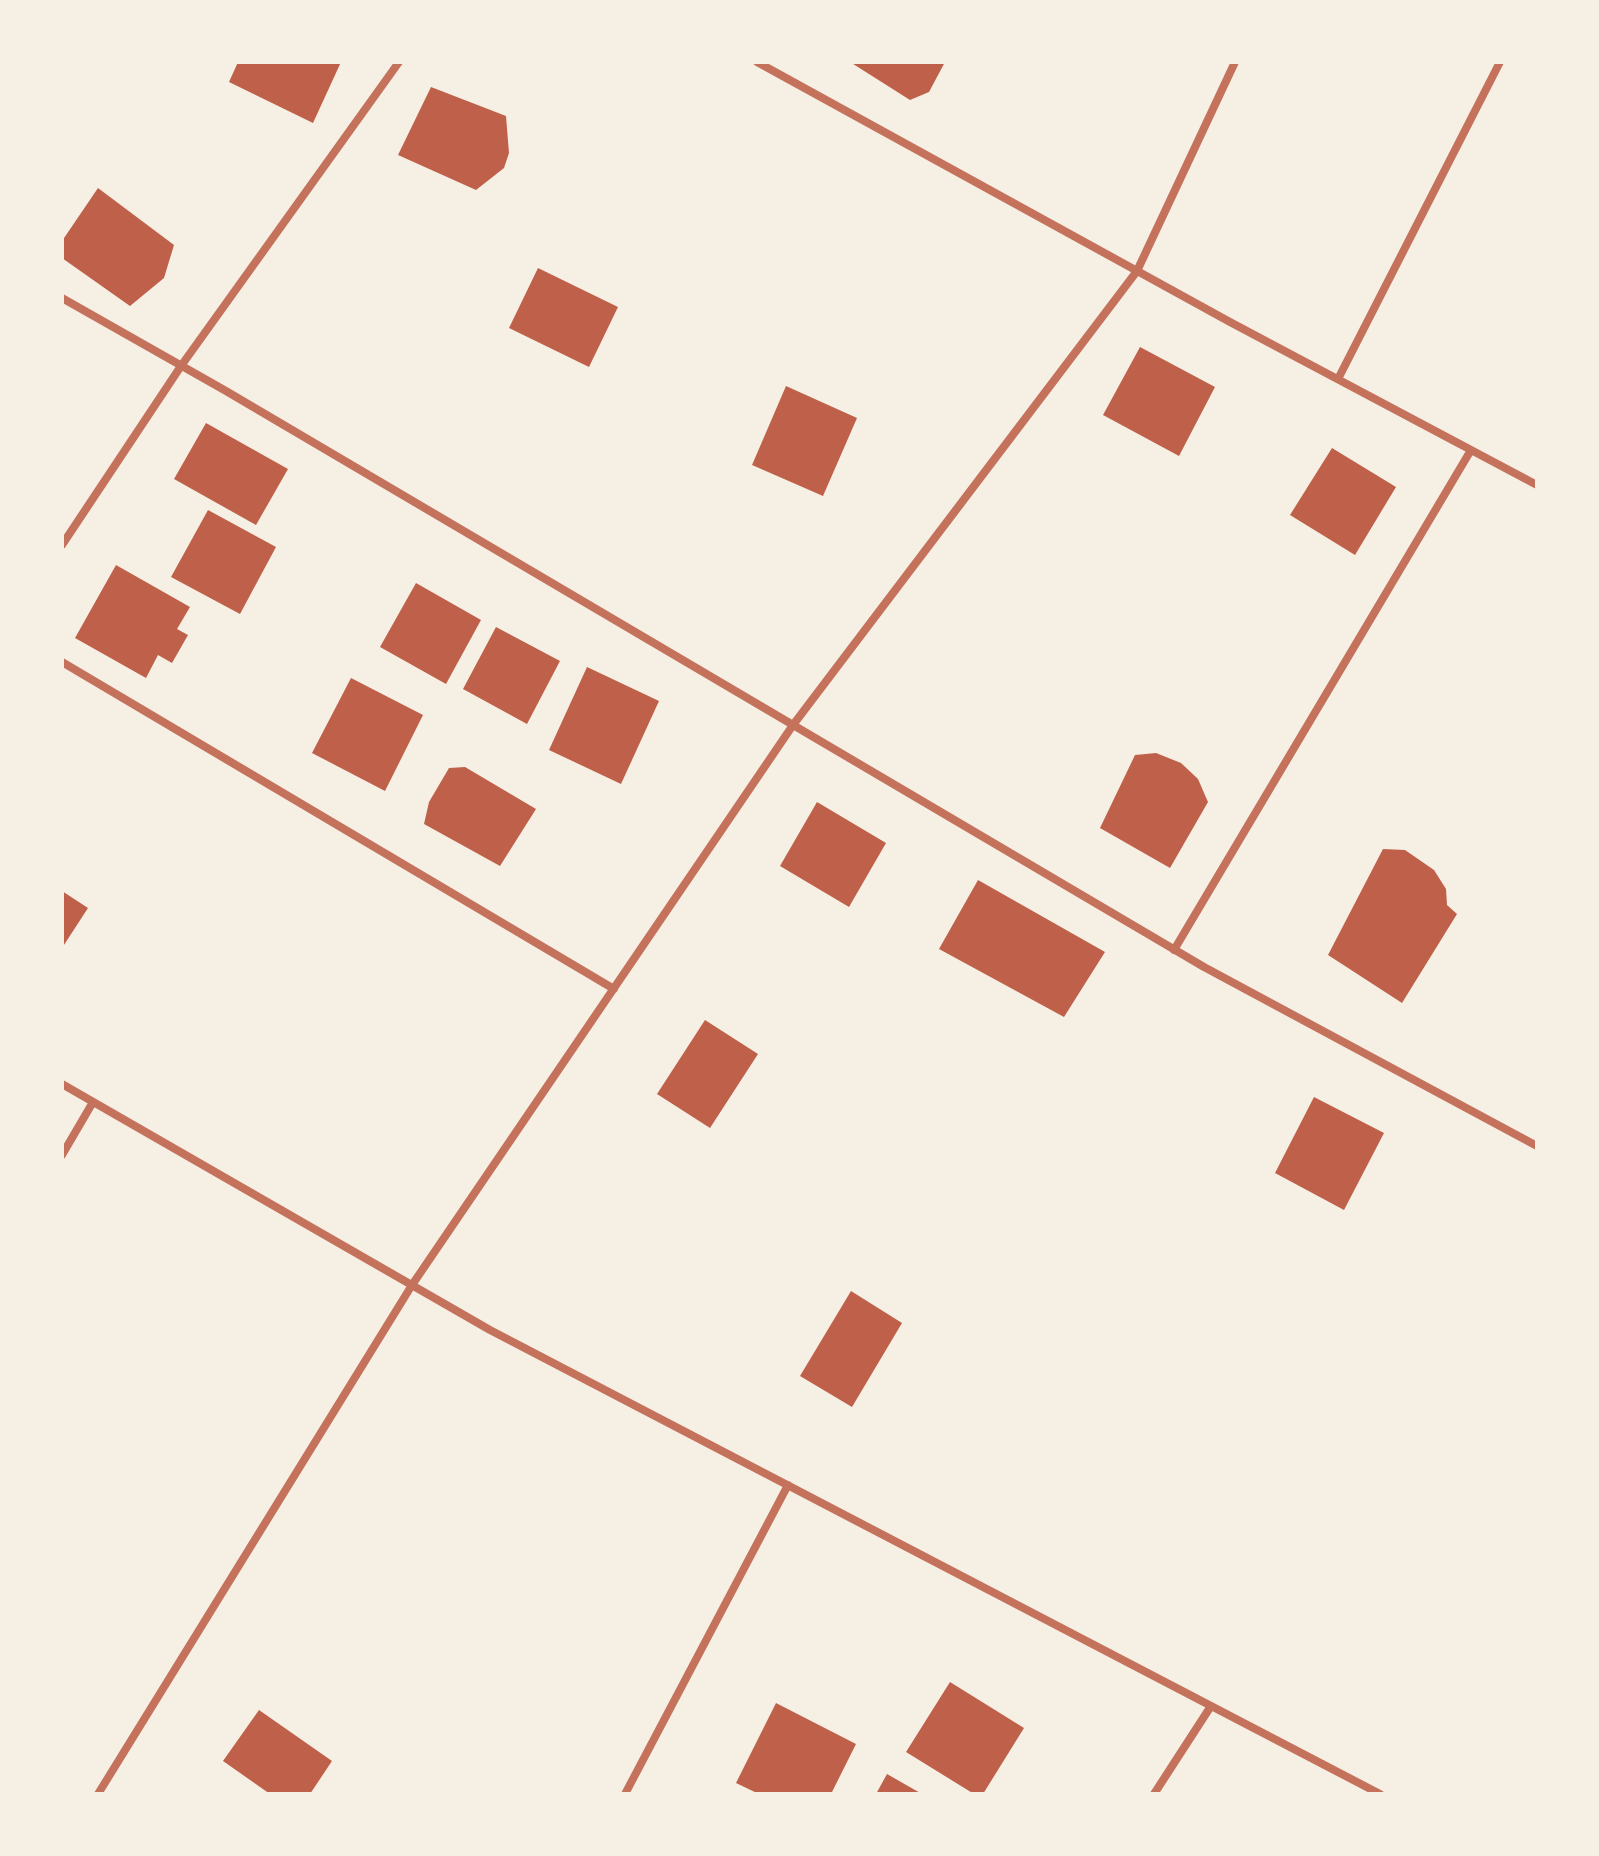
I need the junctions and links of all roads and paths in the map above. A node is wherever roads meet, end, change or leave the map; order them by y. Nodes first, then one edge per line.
1 (399, 62) edge
2 (757, 62) edge
3 (1235, 62) edge
4 (1500, 62) edge
5 (1137, 271) junction
6 (62, 298) edge
7 (181, 366) junction
8 (1338, 379) junction
9 (1471, 450) junction
10 (1537, 485) edge
11 (62, 545) edge
12 (62, 662) edge
13 (793, 725) junction
14 (1174, 950) junction
15 (614, 989) junction
16 (62, 1084) edge
17 (93, 1102) junction
18 (1537, 1146) edge
19 (62, 1155) edge
20 (412, 1285) junction
21 (788, 1485) junction
22 (1211, 1706) junction
23 (98, 1794) edge
24 (625, 1794) edge
25 (1154, 1794) edge
26 (1380, 1794) edge

1 - 7 street
2 - 5 street
3 - 5 street
4 - 8 street
5 - 8 street
5 - 13 street
6 - 7 street
7 - 11 street
7 - 13 street
8 - 9 street
9 - 10 street
9 - 14 street
12 - 15 street
13 - 14 street
13 - 15 street
14 - 18 street
15 - 20 street
16 - 17 street
17 - 19 street
17 - 20 street
20 - 21 street
20 - 23 street
21 - 22 street
21 - 24 street
22 - 25 street
22 - 26 street

